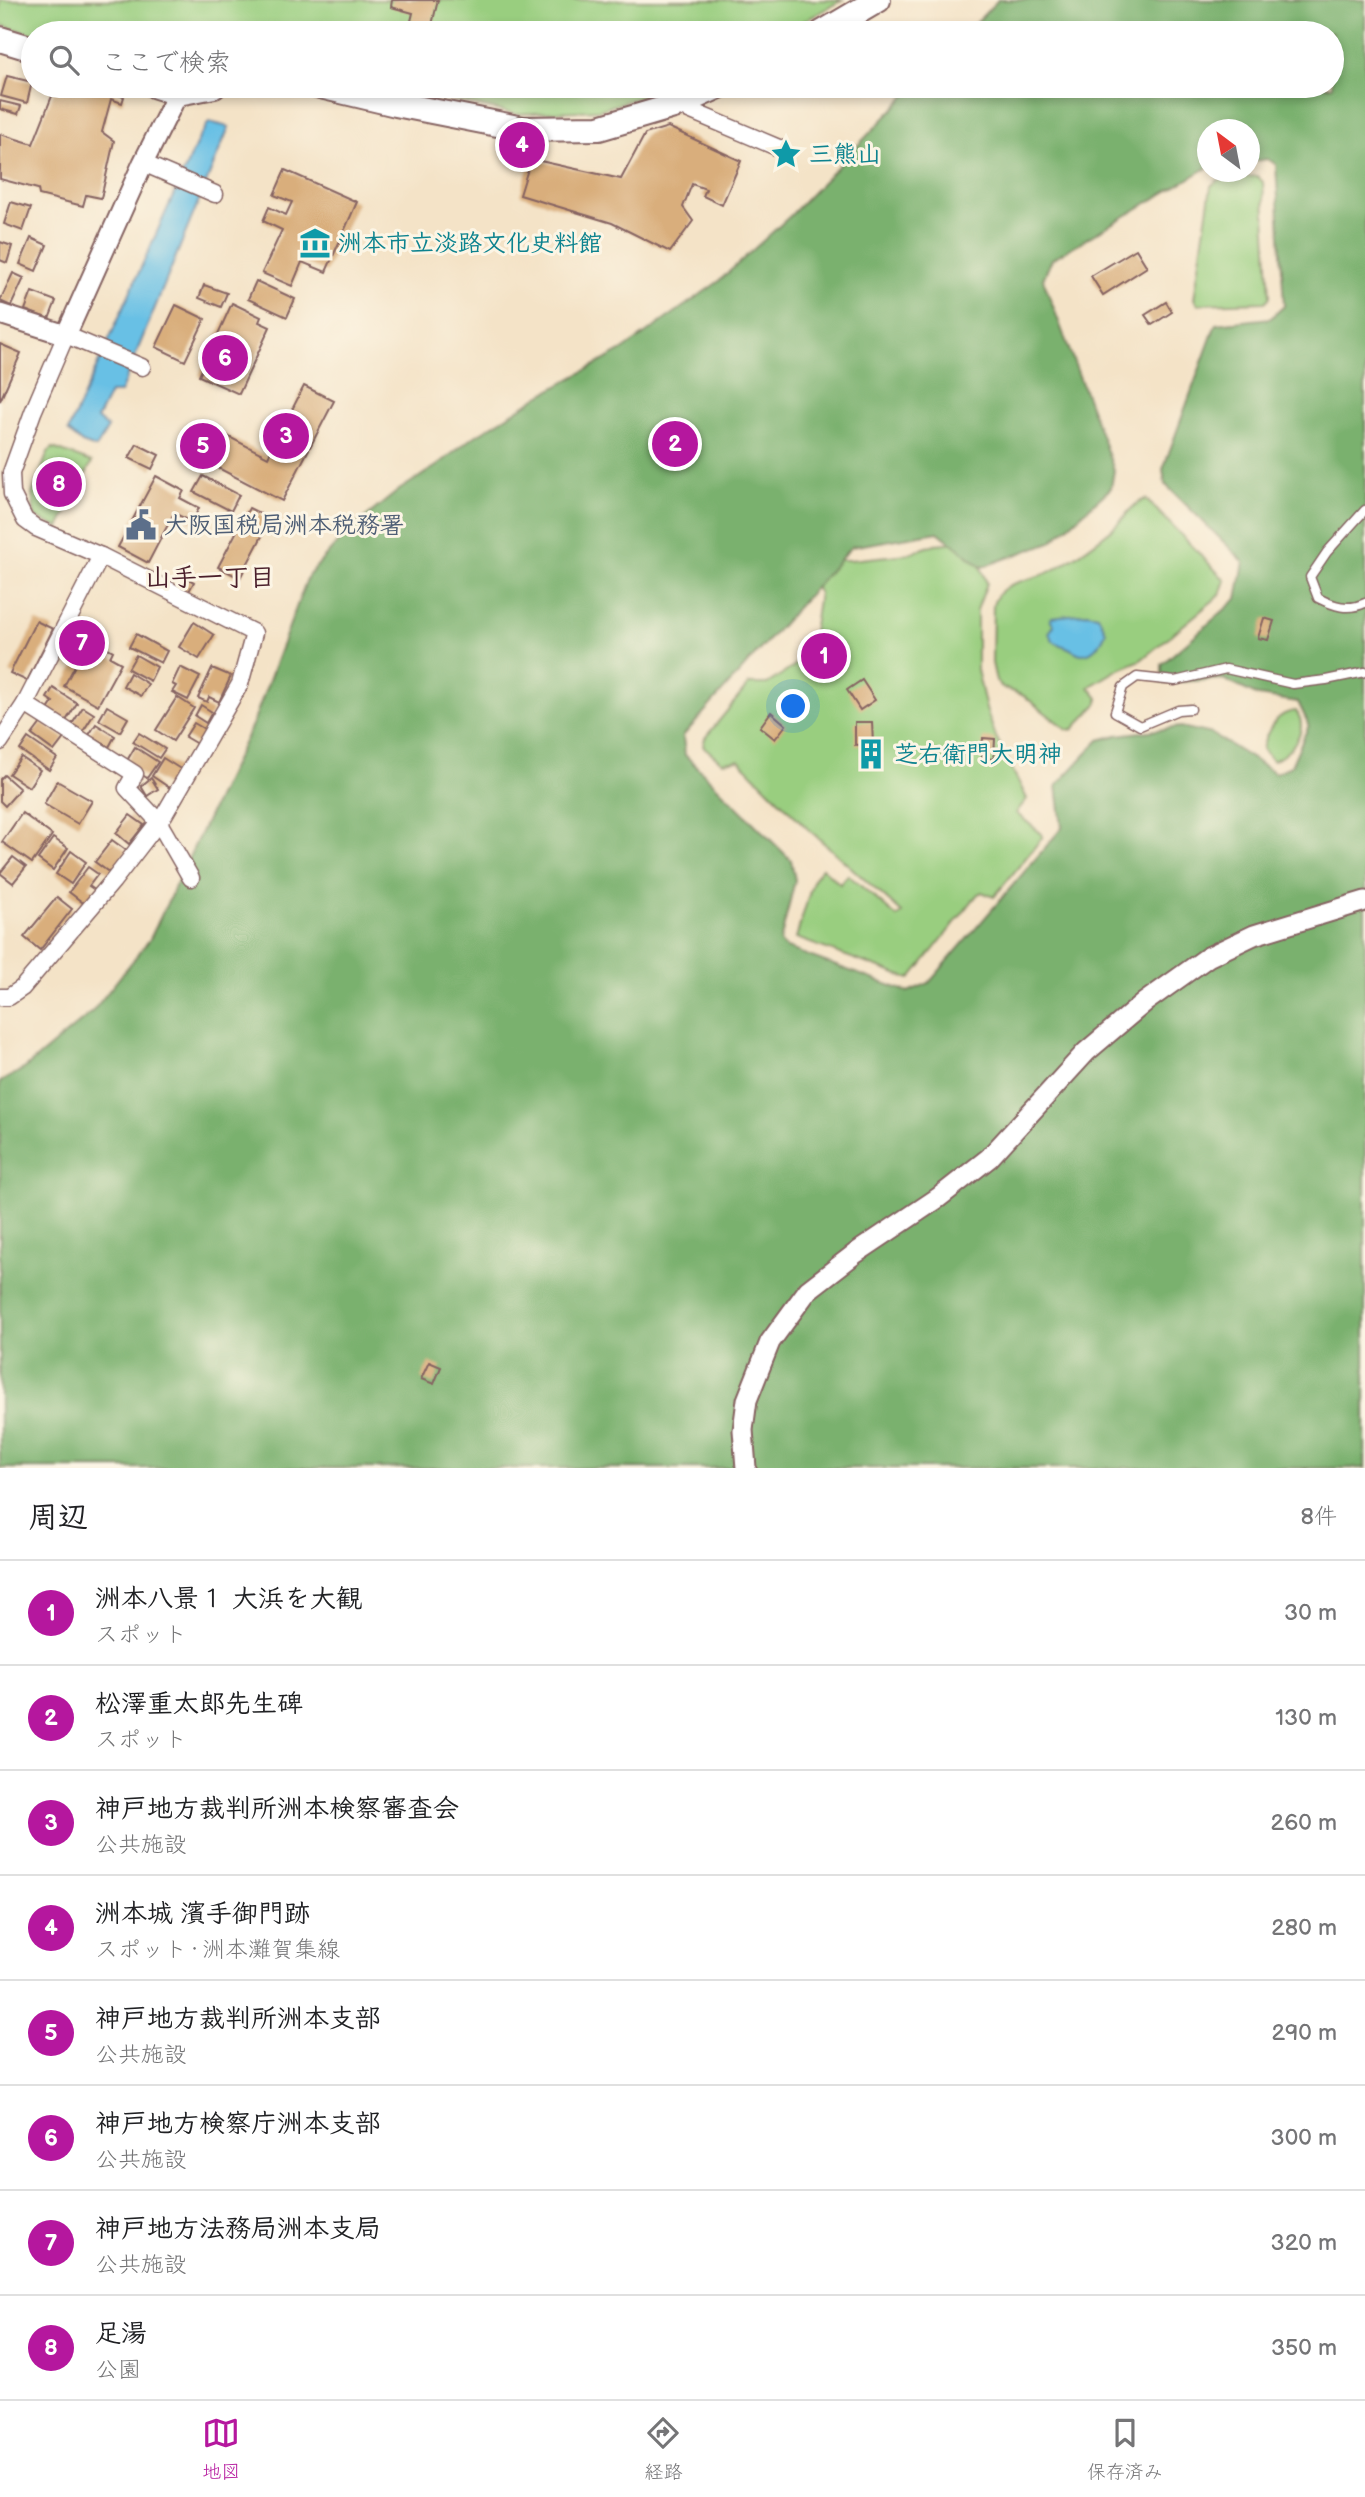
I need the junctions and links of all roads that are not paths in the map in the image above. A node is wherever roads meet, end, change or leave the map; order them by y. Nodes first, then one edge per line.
1 (878, 0) edge
2 (842, 21) edge
3 (0, 39) edge
4 (21, 45) edge
5 (164, 98) edge
6 (377, 98) edge
7 (692, 98) edge
8 (677, 105) junction
9 (779, 148) dead end
10 (143, 163) junction
11 (215, 194) dead end
12 (0, 314) edge
13 (66, 335) junction
14 (142, 367) dead end
15 (1365, 510) edge
16 (101, 556) junction
17 (1365, 603) edge
18 (1365, 672) edge
19 (25, 704) junction
20 (1191, 709) dead end
21 (0, 742) edge
22 (158, 821) junction
23 (191, 878) dead end
24 (1365, 901) edge
25 (0, 997) edge
26 (746, 1468) edge

1 - 2 main road
3 - 4 main road
5 - 10 street
6 - 8 main road
7 - 8 main road
8 - 9 street
10 - 11 street
10 - 13 street
12 - 13 street
13 - 14 street
13 - 16 street
15 - 17 lane
16 - 19 street
16 - 22 street
18 - 20 lane
19 - 21 street
19 - 22 street
22 - 23 street
22 - 25 street
24 - 26 street

